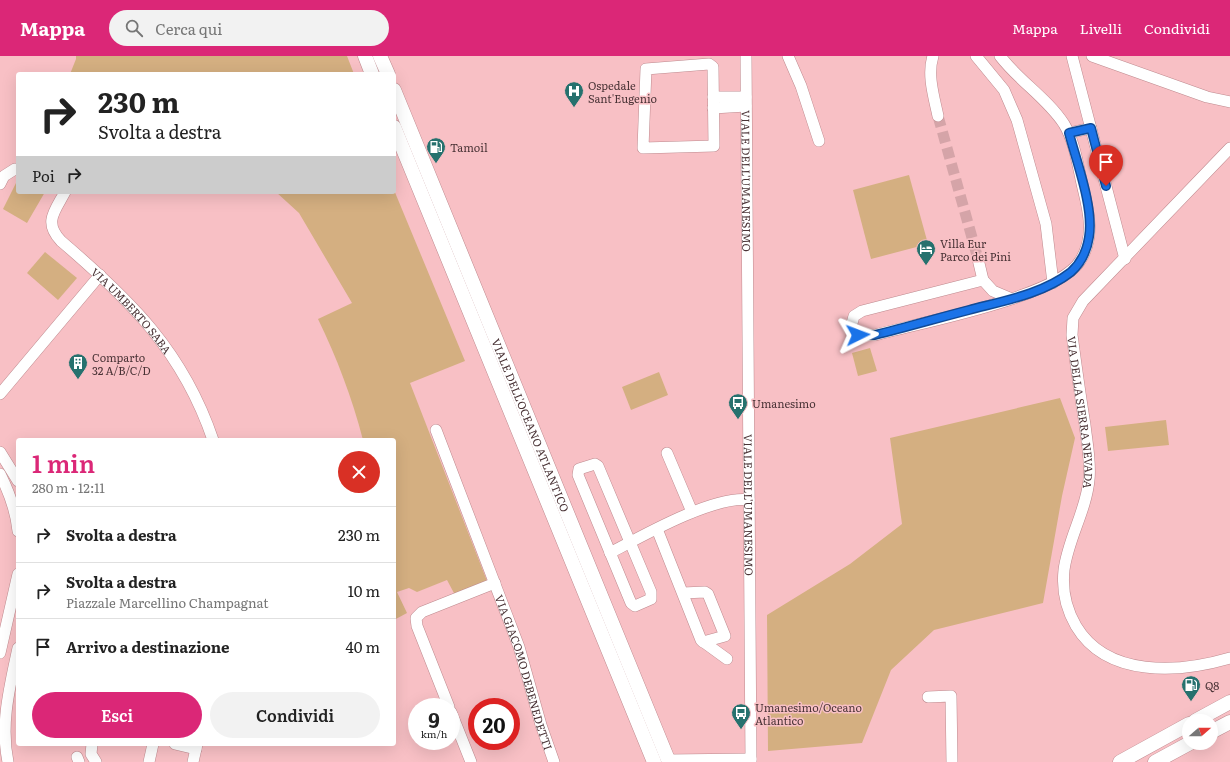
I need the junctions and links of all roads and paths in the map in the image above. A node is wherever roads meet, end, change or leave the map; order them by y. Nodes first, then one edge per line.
1 (365, 56) edge
2 (380, 56) edge
3 (746, 56) edge
4 (788, 56) edge
5 (933, 56) edge
6 (976, 56) edge
7 (1000, 56) edge
8 (1072, 56) edge
9 (1092, 56) edge
10 (371, 72) edge
11 (387, 72) edge
12 (396, 95) edge
13 (746, 101) junction
14 (713, 102) junction
15 (1230, 102) edge
16 (938, 116) tunnel mouth
17 (1091, 128) junction
18 (396, 132) edge
19 (1069, 133) junction
20 (819, 141) dead end
21 (1230, 148) edge
22 (15, 169) dead end
23 (0, 184) edge
24 (64, 194) edge
25 (978, 259) tunnel mouth
26 (1125, 259) junction
27 (100, 274) junction
28 (983, 280) junction
29 (1053, 283) junction
30 (1012, 299) junction
31 (0, 394) edge
32 (436, 430) dead end
33 (212, 438) edge
34 (0, 452) edge
35 (667, 453) dead end
36 (0, 474) edge
37 (16, 478) edge
38 (749, 500) junction
39 (692, 512) junction
40 (16, 517) edge
41 (657, 529) junction
42 (630, 543) junction
43 (610, 553) junction
44 (494, 583) junction
45 (683, 593) junction
46 (16, 595) edge
47 (705, 643) junction
48 (0, 653) edge
49 (16, 658) edge
50 (1230, 658) edge
51 (727, 659) dead end
52 (928, 697) dead end
53 (445, 698) edge
54 (1230, 702) edge
55 (1208, 714) edge
56 (1230, 722) edge
57 (1182, 728) edge
58 (1218, 728) edge
59 (460, 734) edge
60 (92, 746) edge
61 (153, 746) edge
62 (196, 746) edge
63 (1182, 748) edge
64 (751, 760) edge
65 (1163, 760) edge
66 (668, 761) edge
67 (8, 762) edge
68 (96, 762) edge
69 (149, 762) edge
70 (192, 762) edge
71 (471, 762) edge
72 (554, 762) edge
73 (654, 762) edge
74 (952, 762) edge
75 (1120, 762) edge

1 - 10 main road
2 - 11 main road
3 - 13 street, VIALE DELL'UMANESIMO
4 - 20 street
5 - 16 street
6 - 29 street
7 - 19 street
8 - 17 street
9 - 15 street
12 - 66 main road, VIALE DELL'OCEANO ATLANTICO
13 - 14 street
13 - 38 street, VIALE DELL'UMANESIMO
14 - 14 street
17 - 19 street
17 - 26 street
18 - 73 main road, VIALE DELL'OCEANO ATLANTICO
19 - 29 street
21 - 26 street, VIA DELLA SIERRA NEVADA
22 - 23 street
24 - 27 street, VIA UMBERTO SABA
25 - 28 street
26 - 50 street, VIA DELLA SIERRA NEVADA
27 - 31 street
27 - 33 street, VIA UMBERTO SABA
28 - 30 street
28 - 30 street
29 - 30 street
32 - 44 street, VIA GIACOMO DEBENEDETTI
34 - 37 street
35 - 39 street
36 - 40 street
38 - 39 street
38 - 64 street, VIALE DELL'UMANESIMO
39 - 41 street
41 - 42 street
41 - 45 street
42 - 43 street
42 - 43 street
42 - 43 street
44 - 53 street, VIA GIACOMO DEBENEDETTI
44 - 72 street, VIA GIACOMO DEBENEDETTI
45 - 47 street
45 - 47 street
46 - 48 street
47 - 51 street
49 - 67 street
52 - 74 street
54 - 55 main road
56 - 58 main road
57 - 75 main road
59 - 71 street
60 - 68 street
61 - 69 street
62 - 70 street
63 - 65 main road
64 - 66 street

